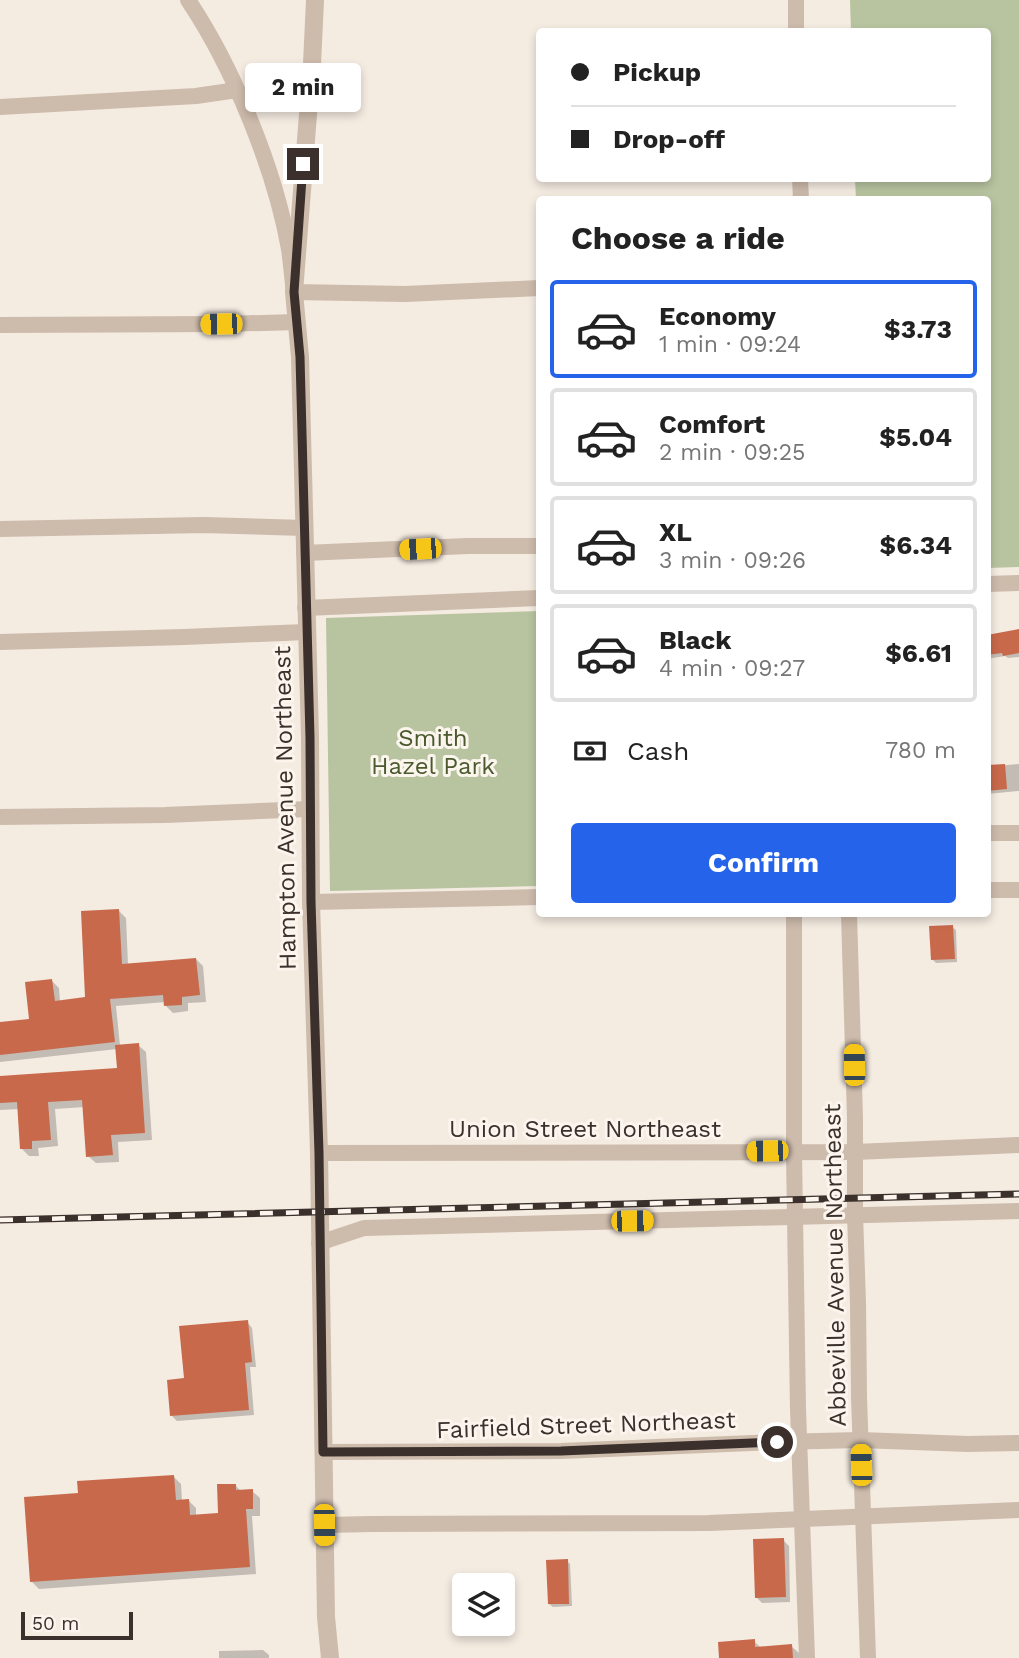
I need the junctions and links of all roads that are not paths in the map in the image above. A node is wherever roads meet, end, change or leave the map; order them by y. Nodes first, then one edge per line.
1 (188, 0) edge
2 (316, 0) edge
3 (796, 0) edge
4 (796, 28) edge
5 (237, 90) junction
6 (0, 107) edge
7 (536, 288) edge
8 (294, 292) junction
9 (297, 322) junction
10 (0, 325) edge
11 (303, 528) junction
12 (0, 529) edge
13 (536, 546) edge
14 (304, 553) junction
15 (1019, 583) edge
16 (991, 584) edge
17 (536, 598) edge
18 (305, 608) junction
19 (306, 632) junction
20 (0, 642) edge
21 (310, 809) junction
22 (0, 817) edge
23 (991, 833) edge
24 (1019, 833) edge
25 (991, 890) edge
26 (1019, 890) edge
27 (536, 897) edge
28 (311, 902) junction
29 (794, 917) edge
30 (849, 917) edge
31 (1019, 1145) edge
32 (794, 1152) junction
33 (855, 1152) junction
34 (319, 1153) junction
35 (1019, 1210) edge
36 (855, 1214) junction
37 (795, 1217) junction
38 (319, 1243) junction
39 (860, 1440) junction
40 (799, 1441) junction
41 (1019, 1443) edge
42 (323, 1452) junction
43 (1019, 1510) edge
44 (862, 1516) junction
45 (803, 1518) junction
46 (324, 1525) junction
47 (326, 1617) junction
48 (322, 1658) edge
49 (330, 1658) edge
50 (807, 1658) edge
51 (868, 1658) edge

1 - 5 street
2 - 8 street, Hampton Avenue Northeast
3 - 4 street
5 - 6 street
5 - 8 street
7 - 8 street
8 - 9 street, Hampton Avenue Northeast
9 - 10 street
9 - 11 street, Hampton Avenue Northeast
11 - 12 street
11 - 14 street, Hampton Avenue Northeast
13 - 14 street
14 - 18 street, Hampton Avenue Northeast
15 - 16 street
17 - 18 street
18 - 19 street, Hampton Avenue Northeast
19 - 20 street
19 - 21 street, Hampton Avenue Northeast
21 - 22 street
21 - 28 street, Hampton Avenue Northeast
23 - 24 street
25 - 26 street
27 - 28 street
28 - 34 street, Hampton Avenue Northeast
29 - 32 street, Abbeville Avenue Northeast
30 - 33 street, Abbeville Avenue Northeast
31 - 33 street, Union Street Northeast
32 - 33 street, Union Street Northeast
32 - 34 street, Union Street Northeast
32 - 37 street, Abbeville Avenue Northeast
33 - 36 street, Abbeville Avenue Northeast
34 - 38 street, Hampton Avenue Northeast
35 - 36 street
36 - 37 street
36 - 39 street, Abbeville Avenue Northeast
37 - 38 street
37 - 40 street, Abbeville Avenue Northeast
38 - 42 street, Hampton Avenue Northeast
39 - 40 street, Fairfield Street Northeast
39 - 41 street, Fairfield Street Northeast
39 - 44 street, Abbeville Avenue Northeast
40 - 42 street, Fairfield Street Northeast
40 - 45 street, Abbeville Avenue Northeast
42 - 46 street, Hampton Avenue Northeast
43 - 44 street
44 - 45 street
44 - 51 street, Abbeville Avenue Northeast
45 - 46 street
45 - 50 street, Abbeville Avenue Northeast
46 - 47 street, Hampton Avenue Northeast
47 - 48 street, Hampton Avenue Northeast
47 - 49 street, Hampton Avenue Northeast

